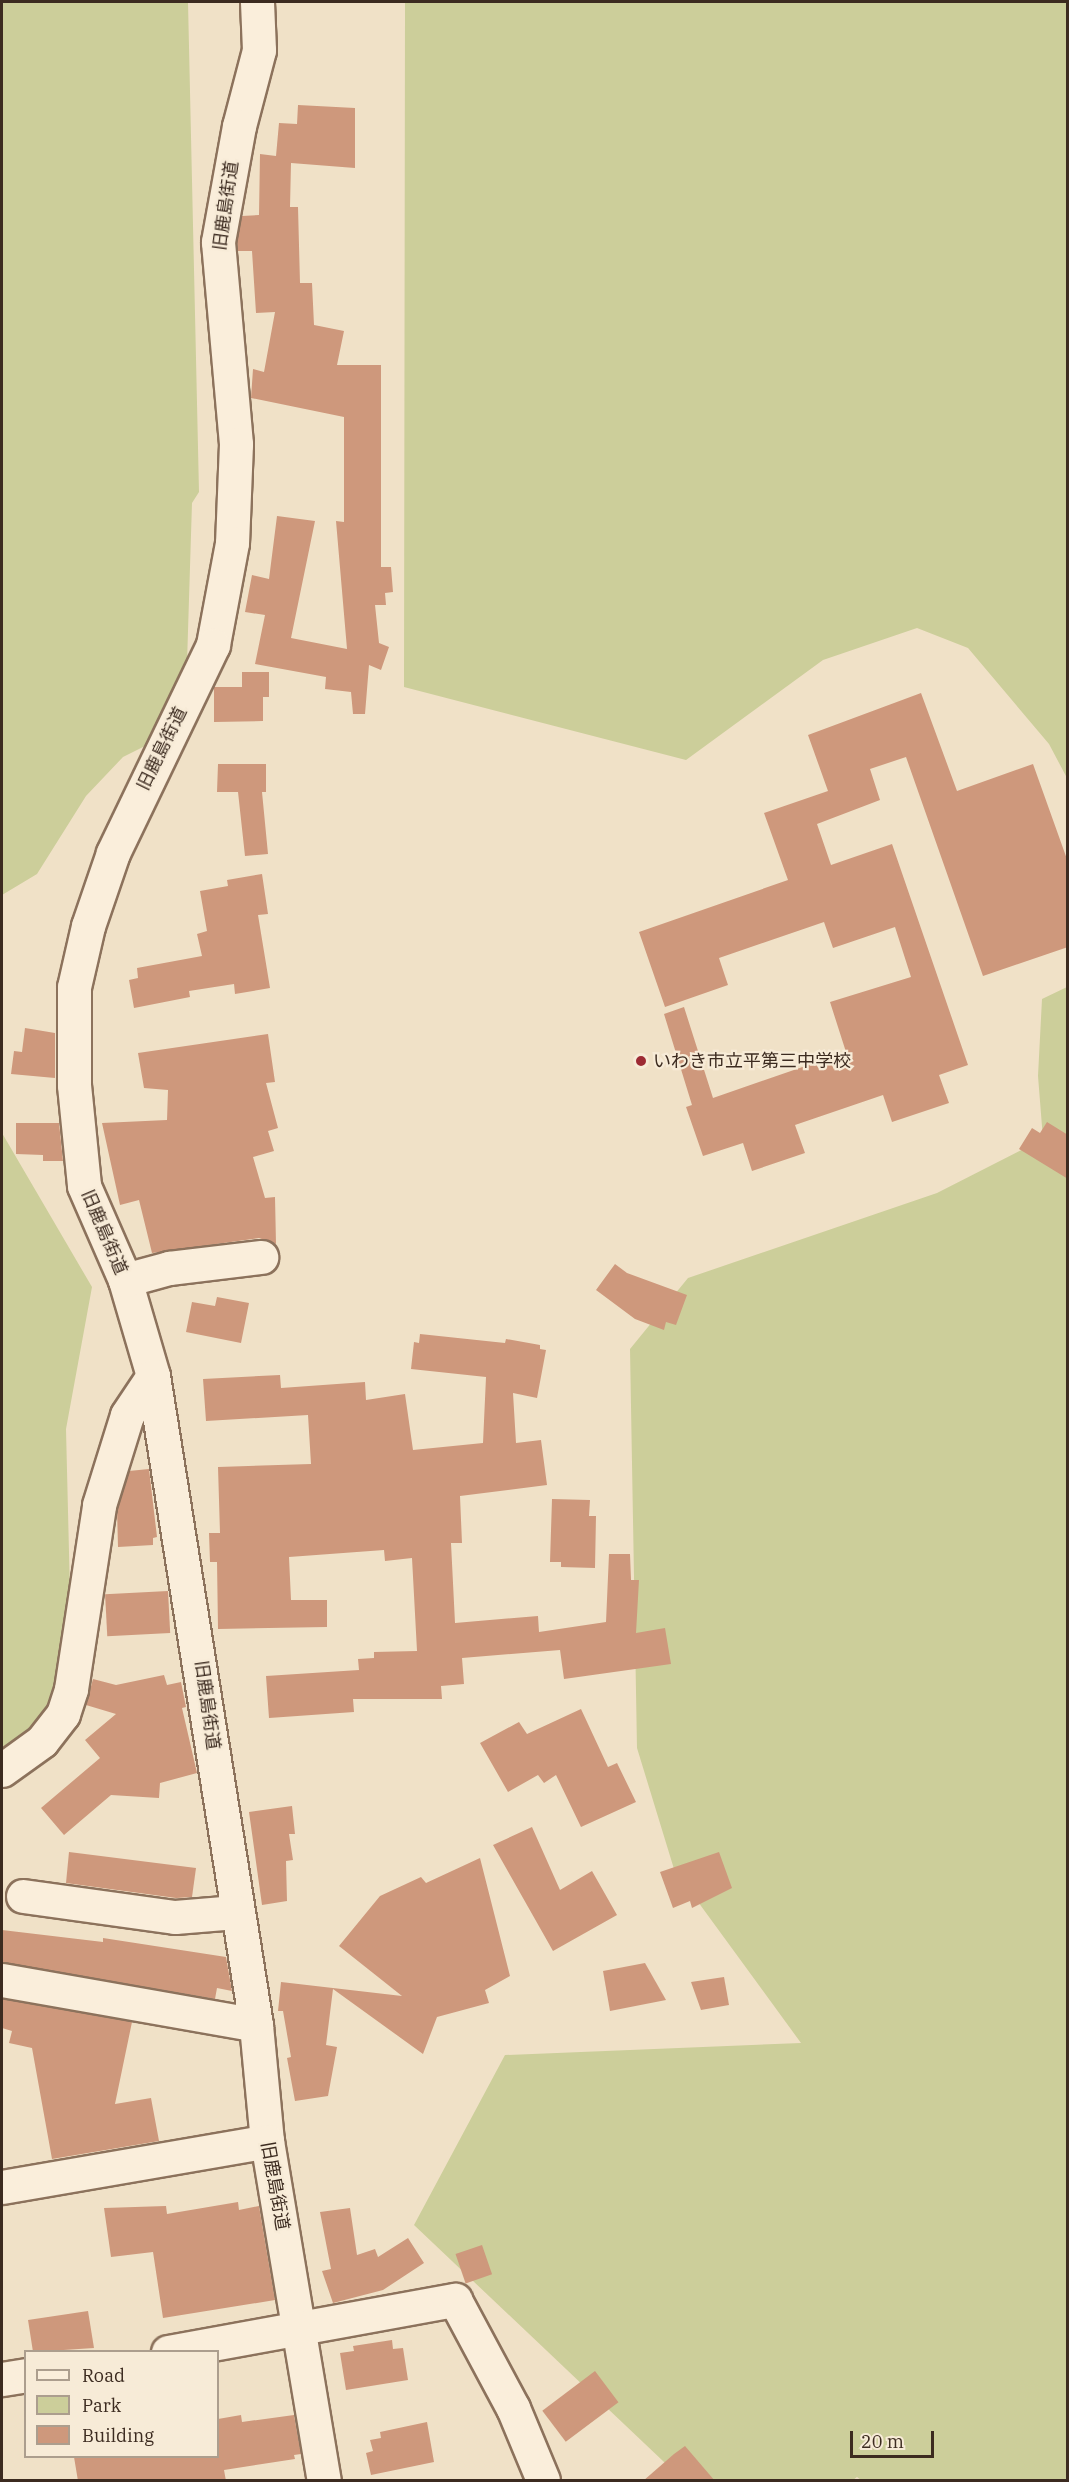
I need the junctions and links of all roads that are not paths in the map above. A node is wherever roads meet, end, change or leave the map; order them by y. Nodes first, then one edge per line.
1 (257, 2) edge
2 (261, 1257) dead end
3 (125, 1280) junction
4 (153, 1376) junction
5 (2, 1770) edge
6 (23, 1896) dead end
7 (236, 1912) junction
8 (2, 1980) edge
9 (256, 2025) junction
10 (267, 2141) junction
11 (2, 2187) edge
12 (300, 2329) junction
13 (179, 2350) edge
14 (24, 2375) edge
15 (2, 2379) edge
16 (324, 2481) edge
17 (543, 2481) edge

1 - 3 street, 旧鹿島街道
2 - 3 street
3 - 4 street, 旧鹿島街道
4 - 5 street
4 - 7 street, 旧鹿島街道
6 - 7 street
7 - 9 street, 旧鹿島街道
8 - 9 street
9 - 10 street, 旧鹿島街道
10 - 11 street
10 - 12 street, 旧鹿島街道
12 - 13 street
12 - 16 street, 旧鹿島街道
12 - 17 street
14 - 15 street

